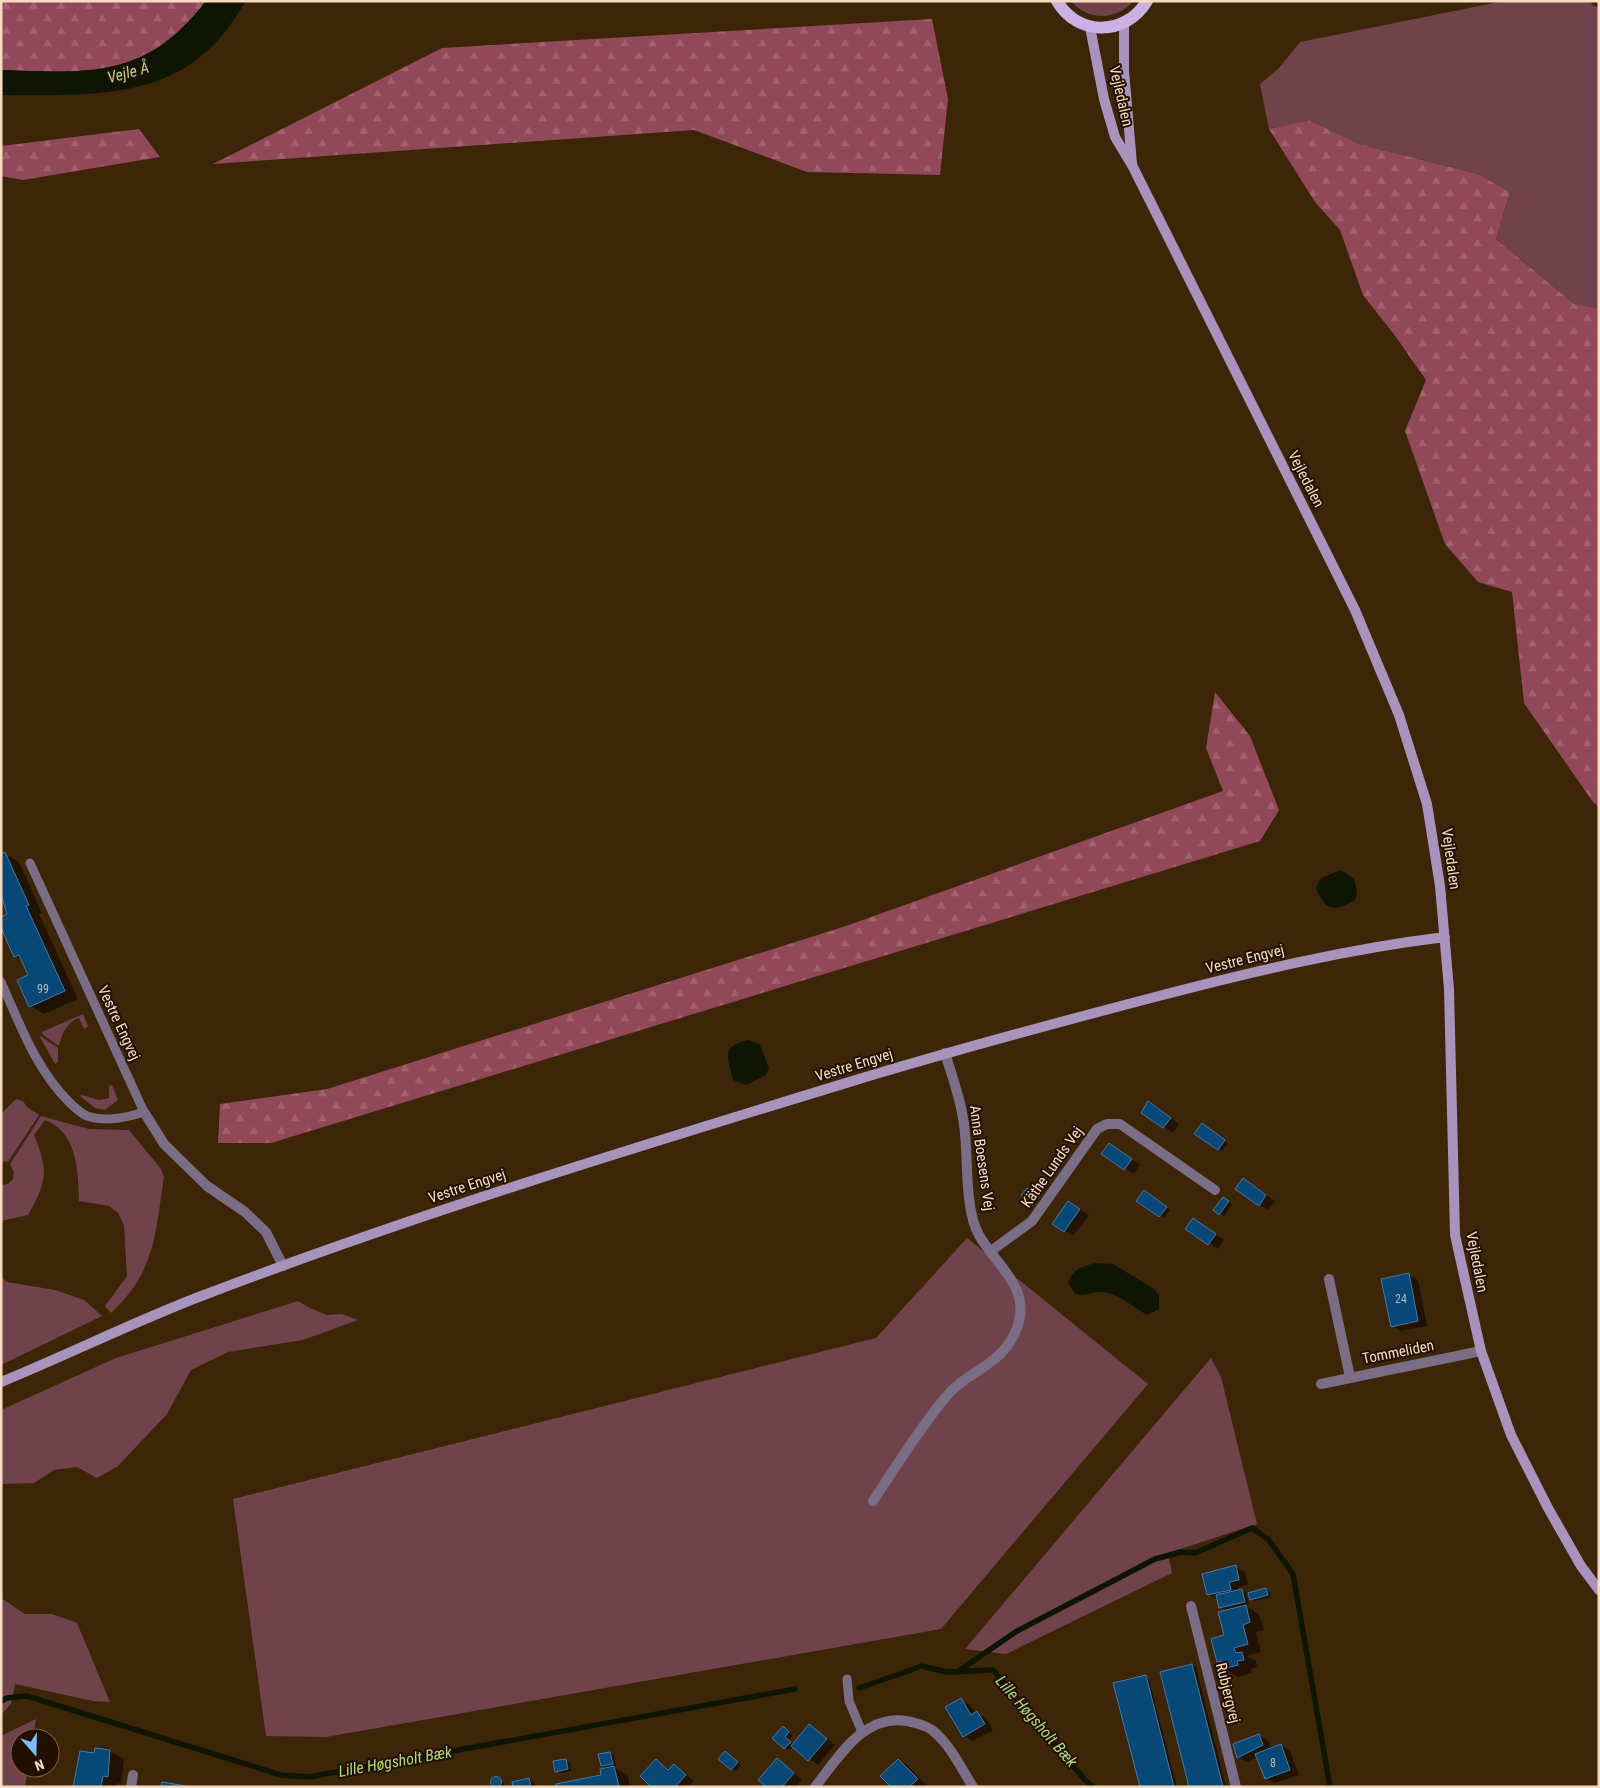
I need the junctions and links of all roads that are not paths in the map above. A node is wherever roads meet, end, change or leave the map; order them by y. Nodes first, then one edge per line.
1 (1057, 1) edge
2 (1147, 1) edge
3 (1124, 24) junction
4 (1090, 27) junction
5 (1133, 167) junction
6 (30, 863) dead end
7 (1445, 938) junction
8 (1, 982) edge
9 (945, 1053) junction
10 (144, 1112) junction
11 (1215, 1190) dead end
12 (991, 1251) junction
13 (283, 1266) junction
14 (1329, 1279) dead end
15 (1481, 1351) junction
16 (1350, 1377) junction
17 (1, 1382) edge
18 (1321, 1384) dead end
19 (873, 1501) dead end
20 (1599, 1590) edge
21 (1191, 1606) dead end
22 (847, 1679) dead end
23 (862, 1732) junction
24 (133, 1775) dead end
25 (131, 1787) edge
26 (815, 1787) edge
27 (973, 1787) edge
28 (1236, 1787) edge

1 - 4 main road
2 - 3 main road
3 - 4 main road
3 - 5 street, Vejledalen
4 - 5 street, Vejledalen
5 - 7 street, Vejledalen
6 - 10 lane, Vestre Engvej
7 - 9 street, Vestre Engvej
7 - 15 street, Vejledalen
8 - 10 lane
9 - 12 street, Anna Boesens Vej
9 - 13 street, Vestre Engvej
10 - 13 street, Vestre Engvej
11 - 12 street, Käthe Lunds Vej
12 - 19 street, Anna Boesens Vej
13 - 17 street, Vestre Engvej
14 - 16 street
15 - 16 street, Tommeliden
15 - 20 street, Vejledalen
16 - 18 street, Tommeliden
21 - 28 street, Rubjergvej
22 - 23 lane
23 - 26 street
23 - 27 street
24 - 25 street

